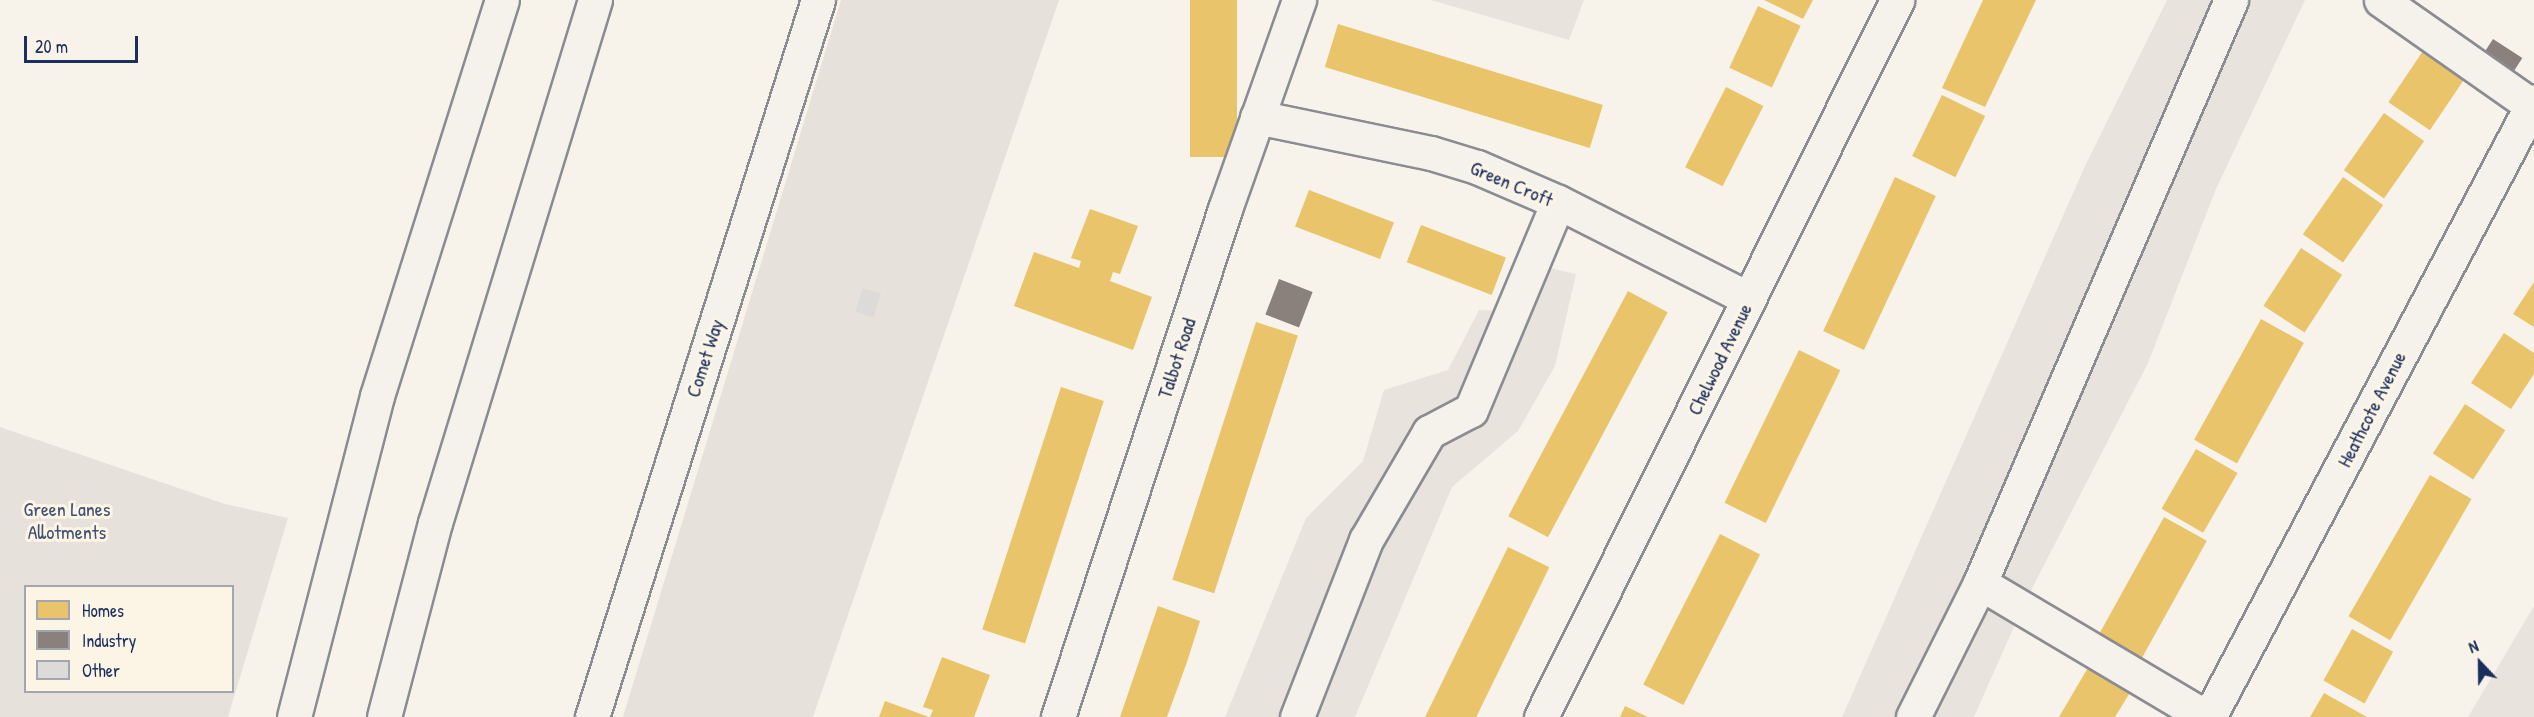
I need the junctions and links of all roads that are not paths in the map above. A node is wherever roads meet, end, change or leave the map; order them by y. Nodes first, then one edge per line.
1 (502, 0) edge
2 (595, 0) edge
3 (818, 0) edge
4 (1299, 0) edge
5 (1897, 0) edge
6 (2231, 0) edge
7 (2381, 0) edge
8 (2530, 114) edge
9 (1257, 117) junction
10 (1558, 202) junction
11 (1749, 299) junction
12 (1980, 583) junction
13 (294, 717) edge
14 (384, 717) edge
15 (592, 717) edge
16 (1058, 717) edge
17 (1297, 717) edge
18 (1541, 717) edge
19 (1913, 717) edge
20 (2208, 717) edge

1 - 13 main road
2 - 14 main road
3 - 15 main road, Comet Way
4 - 9 main road, Talbot Road
5 - 11 main road, Chelwood Avenue
6 - 12 main road
7 - 8 main road
8 - 20 main road, Heathcote Avenue
9 - 10 main road, Green Croft
9 - 16 main road, Talbot Road
10 - 11 main road, Green Croft
10 - 17 main road
11 - 18 main road, Chelwood Avenue
12 - 19 main road
12 - 20 main road

